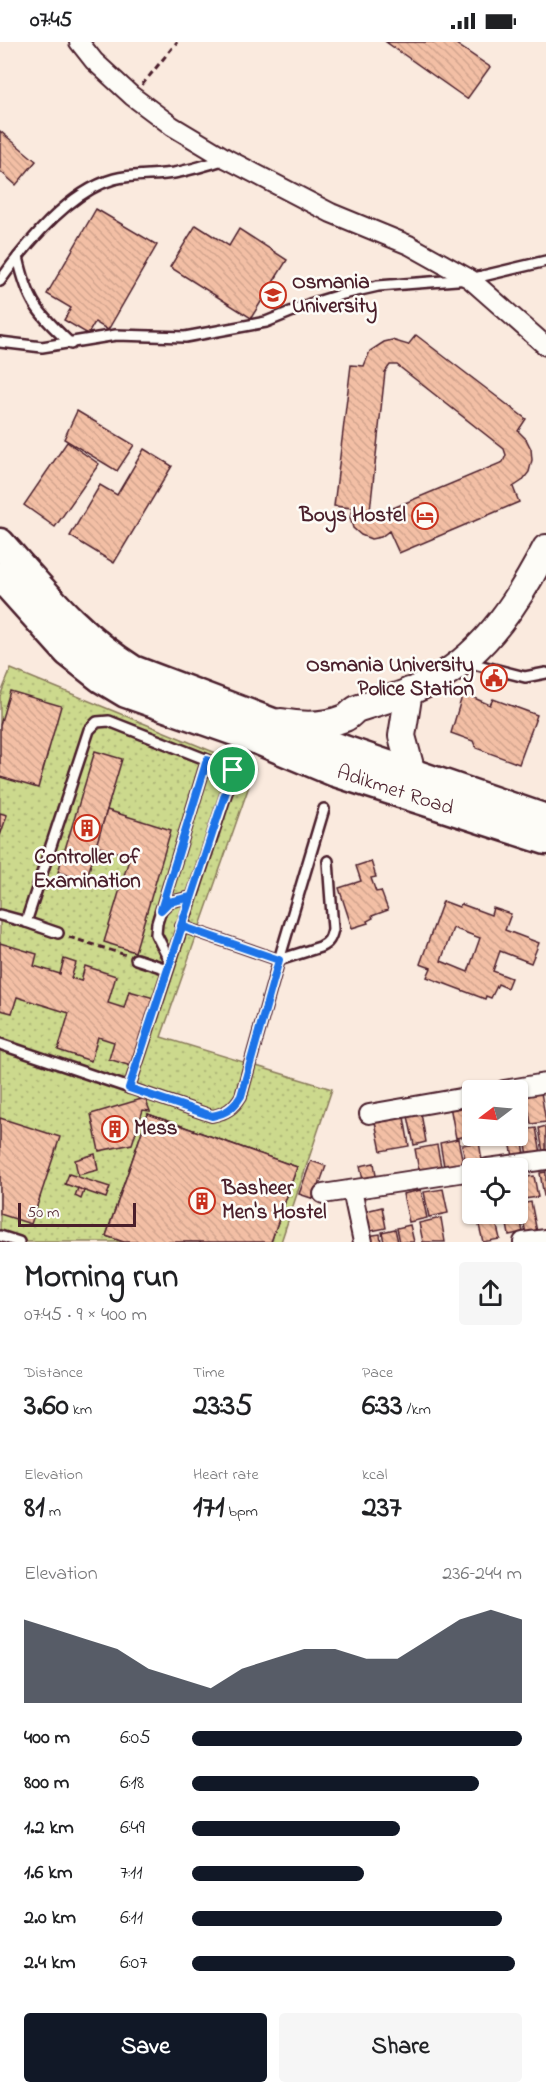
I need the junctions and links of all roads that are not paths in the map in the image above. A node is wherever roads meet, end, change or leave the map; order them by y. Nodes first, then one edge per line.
1 (79, 42) edge
2 (227, 159) junction
3 (18, 256) junction
4 (546, 261) edge
5 (470, 279) junction
6 (0, 281) edge
7 (0, 342) edge
8 (71, 344) junction
9 (546, 346) edge
10 (0, 543) edge
11 (546, 548) edge
12 (0, 576) edge
13 (464, 661) junction
14 (546, 673) edge
15 (409, 691) junction
16 (252, 727) junction
17 (207, 760) junction
18 (233, 770) junction
19 (412, 773) junction
20 (324, 809) dead end
21 (546, 819) edge
22 (546, 840) edge
23 (328, 861) dead end
24 (191, 897) junction
25 (161, 910) junction
26 (0, 915) edge
27 (26, 922) junction
28 (181, 926) junction
29 (62, 934) road end
30 (132, 957) road end
31 (279, 960) junction
32 (168, 966) junction
33 (0, 1044) edge
34 (546, 1083) edge
35 (528, 1086) edge
36 (129, 1088) junction
37 (462, 1098) edge
38 (369, 1114) dead end
39 (546, 1160) edge
40 (528, 1162) edge
41 (462, 1173) edge
42 (352, 1190) junction
43 (323, 1194) dead end
44 (0, 1236) edge
45 (546, 1239) edge
46 (19, 1242) edge
47 (363, 1242) edge
48 (523, 1242) edge

1 - 2 street
2 - 3 lane
2 - 5 street
3 - 6 lane
3 - 8 lane
4 - 5 lane
5 - 8 lane
5 - 9 street
7 - 8 lane
10 - 16 main road
11 - 13 main road
12 - 16 main road
13 - 14 lane
13 - 15 main road
15 - 16 main road
15 - 19 main road
16 - 18 lane
16 - 19 main road, Adikmet Road
16 - 22 main road, Adikmet Road
17 - 18 lane
17 - 25 lane
17 - 27 lane
18 - 24 lane
19 - 21 main road, Adikmet Road
20 - 31 lane
23 - 31 lane
24 - 25 lane
24 - 28 lane
25 - 32 lane
26 - 27 lane
27 - 29 lane
28 - 31 lane
28 - 32 lane
30 - 32 lane
31 - 36 lane
32 - 36 lane
33 - 36 lane
34 - 35 street
37 - 38 street
39 - 40 street
41 - 42 street
42 - 43 street
42 - 47 street
44 - 46 lane
45 - 48 street

